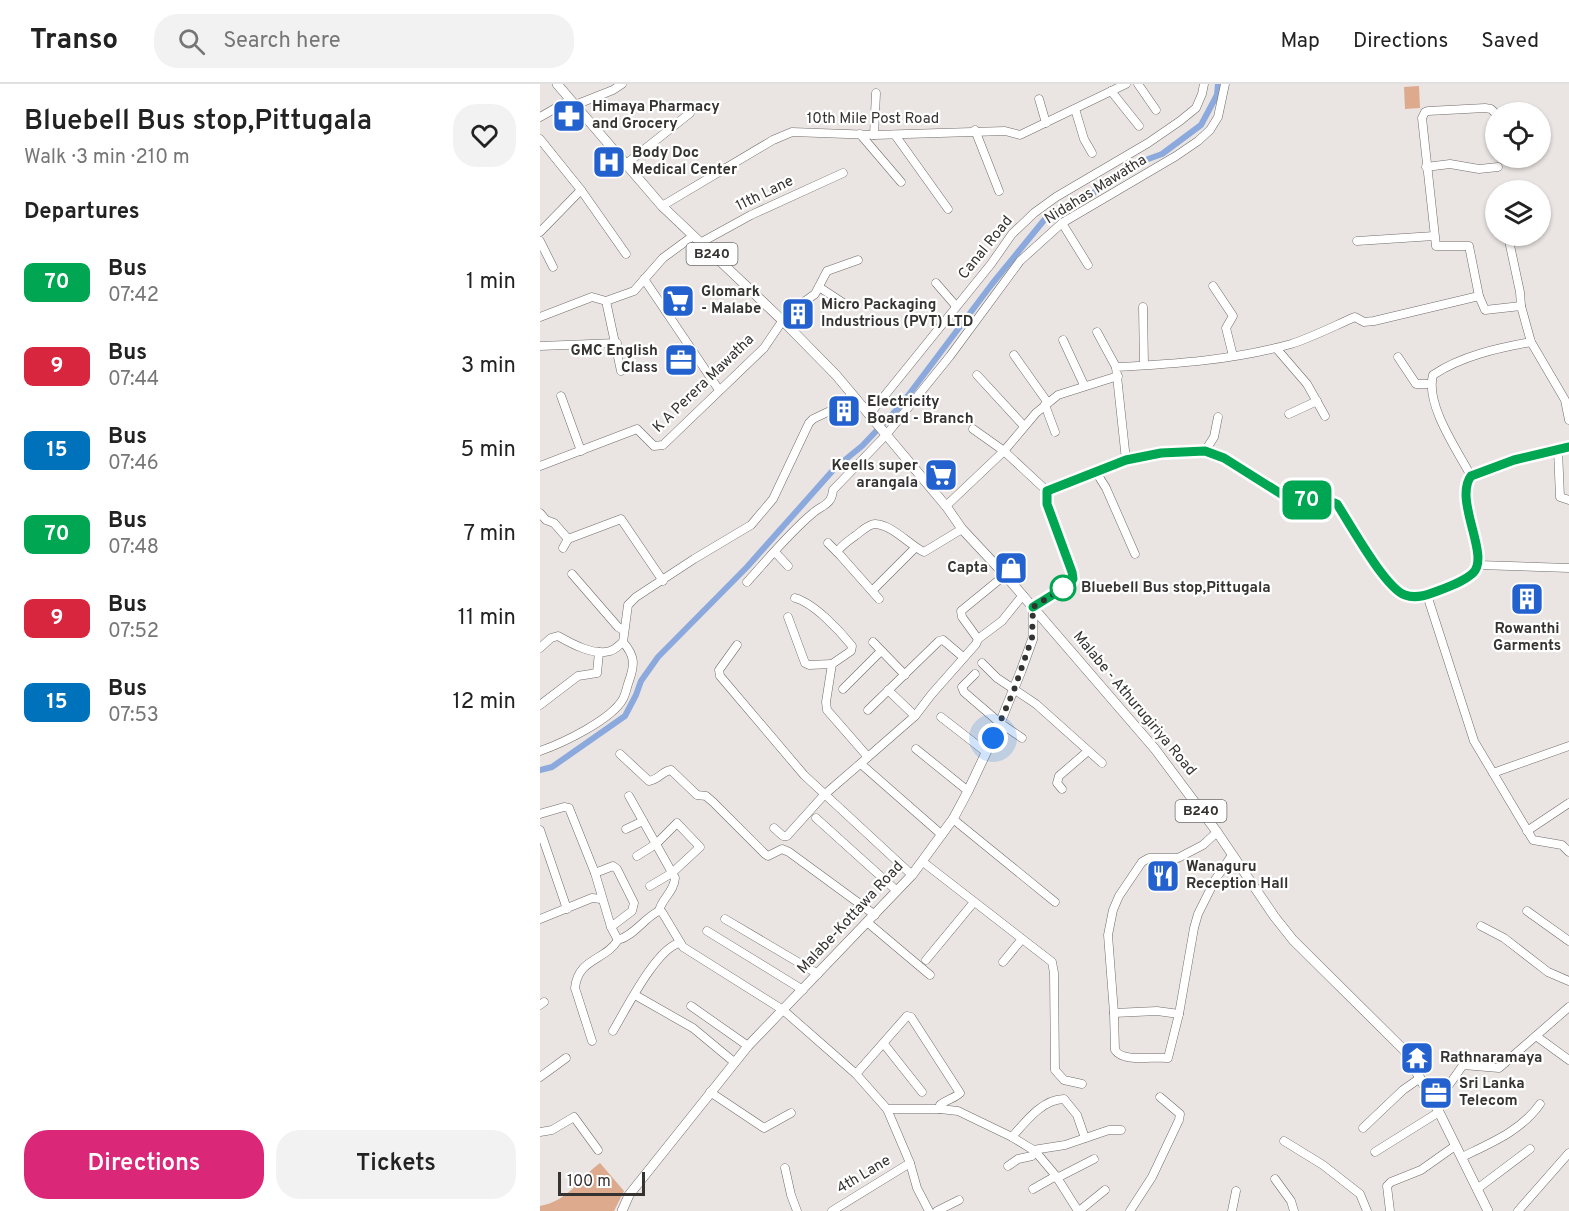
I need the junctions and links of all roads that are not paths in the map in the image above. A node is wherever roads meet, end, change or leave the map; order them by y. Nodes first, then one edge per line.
1 (557, 84) edge
2 (622, 84) edge
3 (1138, 84) edge
4 (1204, 84) edge
5 (1225, 84) edge
6 (1118, 87) edge
7 (876, 93) dead end
8 (1039, 99) dead end
9 (573, 103) junction
10 (1485, 108) edge
11 (1075, 109) junction
12 (1156, 110) dead end
13 (690, 113) dead end
14 (540, 117) edge
15 (1046, 123) junction
16 (1140, 126) dead end
17 (975, 130) junction
18 (860, 134) junction
19 (874, 135) junction
20 (895, 135) junction
21 (540, 139) edge
22 (1092, 153) dead end
23 (626, 164) junction
24 (1426, 167) junction
25 (1492, 168) edge
26 (843, 173) dead end
27 (902, 182) dead end
28 (581, 190) junction
29 (999, 191) dead end
30 (662, 206) junction
31 (948, 209) dead end
32 (1062, 224) junction
33 (540, 232) edge
34 (1434, 236) junction
35 (697, 239) junction
36 (540, 241) edge
37 (1357, 241) dead end
38 (1510, 246) edge
39 (626, 254) dead end
40 (858, 260) dead end
41 (1088, 265) dead end
42 (553, 267) dead end
43 (644, 279) junction
44 (936, 283) dead end
45 (819, 286) junction
46 (1213, 286) dead end
47 (1479, 296) junction
48 (606, 302) junction
49 (848, 306) dead end
50 (956, 306) junction
51 (1521, 306) junction
52 (1143, 307) dead end
53 (540, 317) edge
54 (783, 320) junction
55 (1097, 332) dead end
56 (1063, 340) dead end
57 (1531, 342) junction
58 (617, 343) junction
59 (540, 346) edge
60 (1276, 348) junction
61 (1014, 355) dead end
62 (1233, 356) junction
63 (1398, 357) dead end
64 (1144, 366) junction
65 (621, 371) dead end
66 (1117, 371) junction
67 (977, 375) dead end
68 (1430, 384) junction
69 (1084, 386) junction
70 (719, 390) junction
71 (852, 395) junction
72 (561, 396) dead end
73 (1317, 401) junction
74 (1046, 404) junction
75 (1289, 414) dead end
76 (1325, 416) dead end
77 (871, 417) junction
78 (1218, 417) dead end
79 (1569, 420) edge
80 (1024, 426) junction
81 (973, 429) dead end
82 (1055, 432) dead end
83 (884, 433) junction
84 (1569, 447) edge
85 (581, 450) junction
86 (1558, 450) junction
87 (1004, 451) junction
88 (1205, 451) junction
89 (1126, 460) junction
90 (540, 466) edge
91 (1096, 472) junction
92 (1471, 476) junction
93 (1047, 491) junction
94 (1569, 500) edge
95 (946, 506) junction
96 (540, 513) edge
97 (962, 529) junction
98 (568, 539) junction
99 (828, 543) dead end
100 (563, 548) dead end
101 (915, 548) junction
102 (775, 552) junction
103 (837, 552) junction
104 (1135, 554) dead end
105 (1478, 565) junction
106 (788, 566) dead end
107 (1569, 568) edge
108 (572, 574) dead end
109 (1005, 575) junction
110 (663, 581) junction
111 (747, 582) dead end
112 (872, 591) junction
113 (1023, 595) junction
114 (1427, 595) junction
115 (795, 598) dead end
116 (879, 599) dead end
117 (1033, 607) junction
118 (788, 617) dead end
119 (1042, 617) junction
120 (623, 630) junction
121 (1032, 638) junction
122 (978, 639) junction
123 (622, 642) junction
124 (873, 642) dead end
125 (737, 645) dead end
126 (540, 648) edge
127 (881, 651) junction
128 (599, 652) junction
129 (963, 657) junction
130 (982, 663) dead end
131 (832, 664) junction
132 (975, 674) dead end
133 (905, 675) junction
134 (843, 689) dead end
135 (888, 690) junction
136 (1014, 690) junction
137 (540, 705) edge
138 (868, 710) dead end
139 (915, 716) junction
140 (941, 717) dead end
141 (1000, 723) junction
142 (1022, 738) dead end
143 (1569, 746) edge
144 (916, 749) dead end
145 (540, 751) edge
146 (1088, 751) junction
147 (986, 752) junction
148 (620, 754) dead end
149 (868, 757) junction
150 (1102, 763) dead end
151 (861, 764) junction
152 (1493, 773) junction
153 (1062, 789) dead end
154 (968, 791) junction
155 (824, 795) junction
156 (629, 796) dead end
157 (1569, 803) edge
158 (540, 814) edge
159 (816, 818) dead end
160 (953, 819) junction
161 (643, 821) junction
162 (774, 828) dead end
163 (626, 829) dead end
164 (540, 830) edge
165 (1527, 831) junction
166 (1217, 832) junction
167 (942, 835) junction
168 (656, 844) junction
169 (1569, 852) edge
170 (1232, 855) junction
171 (637, 856) dead end
172 (923, 862) junction
173 (595, 873) junction
174 (672, 873) junction
175 (912, 875) junction
176 (650, 886) dead end
177 (897, 891) junction
178 (601, 899) junction
179 (974, 902) junction
180 (1055, 902) dead end
181 (567, 909) junction
182 (659, 911) junction
183 (1527, 911) dead end
184 (871, 918) junction
185 (540, 919) edge
186 (725, 919) dead end
187 (1481, 926) dead end
188 (611, 927) junction
189 (707, 931) dead end
190 (1022, 939) junction
191 (618, 940) junction
192 (1569, 941) edge
193 (680, 944) junction
194 (926, 960) dead end
195 (1003, 962) dead end
196 (819, 974) junction
197 (930, 975) dead end
198 (1569, 981) edge
199 (803, 990) junction
200 (635, 996) junction
201 (691, 1006) dead end
202 (1569, 1007) edge
203 (783, 1010) junction
204 (1114, 1013) junction
205 (1179, 1014) junction
206 (613, 1030) dead end
207 (1536, 1036) junction
208 (592, 1041) dead end
209 (884, 1044) junction
210 (748, 1046) junction
211 (566, 1058) dead end
212 (1569, 1060) edge
213 (734, 1062) junction
214 (856, 1074) junction
215 (540, 1077) edge
216 (1420, 1078) junction
217 (1082, 1084) dead end
218 (710, 1092) junction
219 (922, 1092) dead end
220 (1160, 1097) dead end
221 (1540, 1104) dead end
222 (886, 1109) junction
223 (940, 1109) junction
224 (1437, 1109) junction
225 (791, 1113) dead end
226 (1363, 1128) dead end
227 (1121, 1130) dead end
228 (540, 1132) edge
229 (1012, 1137) junction
230 (1085, 1138) junction
231 (1284, 1141) dead end
232 (1455, 1146) junction
233 (1530, 1149) dead end
234 (598, 1150) dead end
235 (1034, 1151) junction
236 (1376, 1152) dead end
237 (1569, 1153) edge
238 (1462, 1157) junction
239 (1094, 1160) dead end
240 (910, 1162) junction
241 (1008, 1166) dead end
242 (785, 1168) dead end
243 (1056, 1177) junction
244 (1275, 1179) dead end
245 (1033, 1189) dead end
246 (1477, 1189) junction
247 (1105, 1190) dead end
248 (1236, 1191) dead end
249 (959, 1200) dead end
250 (843, 1203) junction
251 (622, 1211) edge
252 (797, 1211) edge
253 (832, 1211) edge
254 (850, 1211) edge
255 (929, 1211) edge
256 (936, 1211) edge
257 (1078, 1211) edge
258 (1130, 1211) edge
259 (1232, 1211) edge
260 (1294, 1211) edge
261 (1367, 1211) edge
262 (1390, 1211) edge
263 (1488, 1211) edge
264 (1518, 1211) edge

1 - 9 main road, B240
2 - 9 street
3 - 12 street
4 - 50 street, Canal Road
5 - 32 street, Nidahas Mawatha
6 - 11 street, 10th Mile Post Road
6 - 16 street
7 - 19 street
8 - 15 street
9 - 14 street
9 - 23 main road, B240
10 - 24 street
11 - 15 street, 10th Mile Post Road
11 - 22 street
13 - 23 street
15 - 17 street, 10th Mile Post Road
17 - 20 street, 10th Mile Post Road
17 - 29 street
18 - 19 street, 10th Mile Post Road
18 - 27 street
18 - 30 street, 10th Mile Post Road
19 - 20 street, 10th Mile Post Road
20 - 31 street
21 - 28 street
23 - 30 main road, B240
24 - 25 street
24 - 34 street
26 - 35 street, 11th Lane
28 - 33 street
28 - 39 street
30 - 35 main road, B240
32 - 41 street
32 - 83 street, Nidahas Mawatha
34 - 37 street
34 - 47 street
35 - 43 street, 11th Lane
35 - 54 main road, B240
36 - 42 street
38 - 51 street
40 - 45 street, K A Perera Mawatha
43 - 48 street, 11th Lane
43 - 70 street
44 - 50 street
45 - 49 street
45 - 54 street, K A Perera Mawatha
46 - 62 street
47 - 51 street
47 - 60 street
48 - 53 street
48 - 58 street
50 - 77 street, Canal Road
51 - 57 street
52 - 64 street
54 - 70 street, K A Perera Mawatha
54 - 71 main road, B240
55 - 66 street
56 - 69 street
57 - 68 street
57 - 79 street
58 - 59 street
58 - 65 street
60 - 62 street
60 - 73 street
61 - 74 street
62 - 64 street
63 - 68 street
64 - 66 street
66 - 69 street
66 - 89 street
67 - 80 street
68 - 92 street
69 - 74 street
70 - 85 street, K A Perera Mawatha
71 - 77 main road, B240
71 - 110 street
72 - 85 street
73 - 75 street
73 - 76 street
74 - 80 street
74 - 82 street
77 - 83 main road, B240
78 - 88 street
80 - 87 street
81 - 87 street
83 - 95 main road, Malabe - Athurugiriya Road / B240
83 - 102 street
84 - 86 main road
85 - 90 street, K A Perera Mawatha
86 - 92 main road
86 - 94 street
87 - 93 street
87 - 95 street
88 - 89 main road
88 - 114 main road
89 - 91 main road
91 - 93 main road
91 - 104 street
92 - 105 main road
93 - 117 main road
95 - 97 main road, Malabe - Athurugiriya Road / B240
96 - 98 street
97 - 101 street
97 - 109 main road, Malabe - Athurugiriya Road / B240
98 - 100 street
98 - 110 street
99 - 103 street
101 - 103 street
101 - 112 street
102 - 106 street
102 - 111 street
103 - 112 street
105 - 107 street
105 - 114 main road
108 - 120 street
109 - 113 main road, Malabe - Athurugiriya Road / B240
109 - 122 street
110 - 120 street
112 - 116 street
113 - 117 main road, Malabe - Athurugiriya Road / B240
113 - 122 street
114 - 152 street
115 - 131 street
117 - 119 main road, Malabe - Athurugiriya Road / B240
117 - 121 main road, Malabe-Kottawa Road
118 - 131 street
119 - 121 main road
119 - 166 main road, Malabe - Athurugiriya Road / B240
120 - 123 street
121 - 136 main road, Malabe-Kottawa Road
122 - 129 street
123 - 128 street
123 - 145 street
124 - 127 street
125 - 155 street
126 - 128 street
127 - 133 street
127 - 134 street
128 - 137 street
129 - 133 street
129 - 139 street
130 - 136 street
131 - 149 street
132 - 141 street
133 - 135 street
135 - 138 street
135 - 139 street
136 - 141 main road, Malabe-Kottawa Road
136 - 146 street
139 - 149 street
140 - 147 street
141 - 142 street
141 - 147 main road, Malabe-Kottawa Road
143 - 152 street
144 - 154 street
146 - 150 street
146 - 153 street
147 - 154 main road, Malabe-Kottawa Road
148 - 184 street
149 - 151 street
151 - 155 street
151 - 167 street
152 - 165 street
154 - 160 main road, Malabe-Kottawa Road
155 - 162 street
155 - 175 street
156 - 161 street
157 - 165 street
158 - 173 street
159 - 177 street
160 - 167 main road, Malabe-Kottawa Road
160 - 180 street
161 - 163 street
161 - 168 street
164 - 181 street
165 - 169 street
166 - 170 main road, Malabe - Athurugiriya Road / B240
166 - 204 street
167 - 172 main road, Malabe-Kottawa Road
168 - 171 street
168 - 174 street
168 - 174 street
170 - 205 street
170 - 216 main road, Malabe - Athurugiriya Road / B240
172 - 175 main road, Malabe-Kottawa Road
172 - 179 street
173 - 178 street
173 - 188 street
174 - 176 street
174 - 182 street
175 - 177 main road, Malabe-Kottawa Road
177 - 184 main road, Malabe-Kottawa Road
178 - 181 street
178 - 188 street
179 - 190 street
179 - 194 street
181 - 185 street
182 - 191 street
182 - 193 street
183 - 192 street
184 - 196 main road, Malabe-Kottawa Road
184 - 197 street
186 - 196 street
187 - 198 street
188 - 191 street
189 - 199 street
190 - 195 street
190 - 217 street
191 - 208 street
193 - 200 street
193 - 203 street
196 - 199 main road, Malabe-Kottawa Road
199 - 203 main road, Malabe-Kottawa Road
200 - 206 street
200 - 213 street
201 - 210 street
202 - 207 street
203 - 210 main road, Malabe-Kottawa Road
203 - 214 street
204 - 205 street
204 - 205 street
207 - 212 street
207 - 224 street
209 - 214 street
209 - 219 street
209 - 223 street
210 - 213 main road, Malabe-Kottawa Road
211 - 215 street
213 - 218 main road, Malabe-Kottawa Road
214 - 222 street
216 - 224 main road, Malabe - Athurugiriya Road / B240
216 - 226 street
218 - 225 street
218 - 251 main road, Malabe-Kottawa Road
220 - 258 street
221 - 238 street
222 - 223 street
222 - 240 street
223 - 229 street
224 - 232 main road, Malabe - Athurugiriya Road / B240
224 - 236 street
227 - 230 street
228 - 234 street
229 - 230 street
229 - 235 street
230 - 235 street
231 - 261 street
232 - 238 main road, Malabe - Athurugiriya Road / B240
232 - 262 street
233 - 246 street
235 - 241 street
235 - 243 street
237 - 264 street
238 - 246 main road, Malabe - Athurugiriya Road / B240
239 - 243 street
240 - 250 street, 4th Lane
240 - 255 street
242 - 252 street
243 - 245 street
243 - 257 street
244 - 260 street
246 - 263 main road, Malabe - Athurugiriya Road / B240
247 - 257 street
248 - 259 street
249 - 256 street
250 - 253 street, 4th Lane
250 - 254 street

